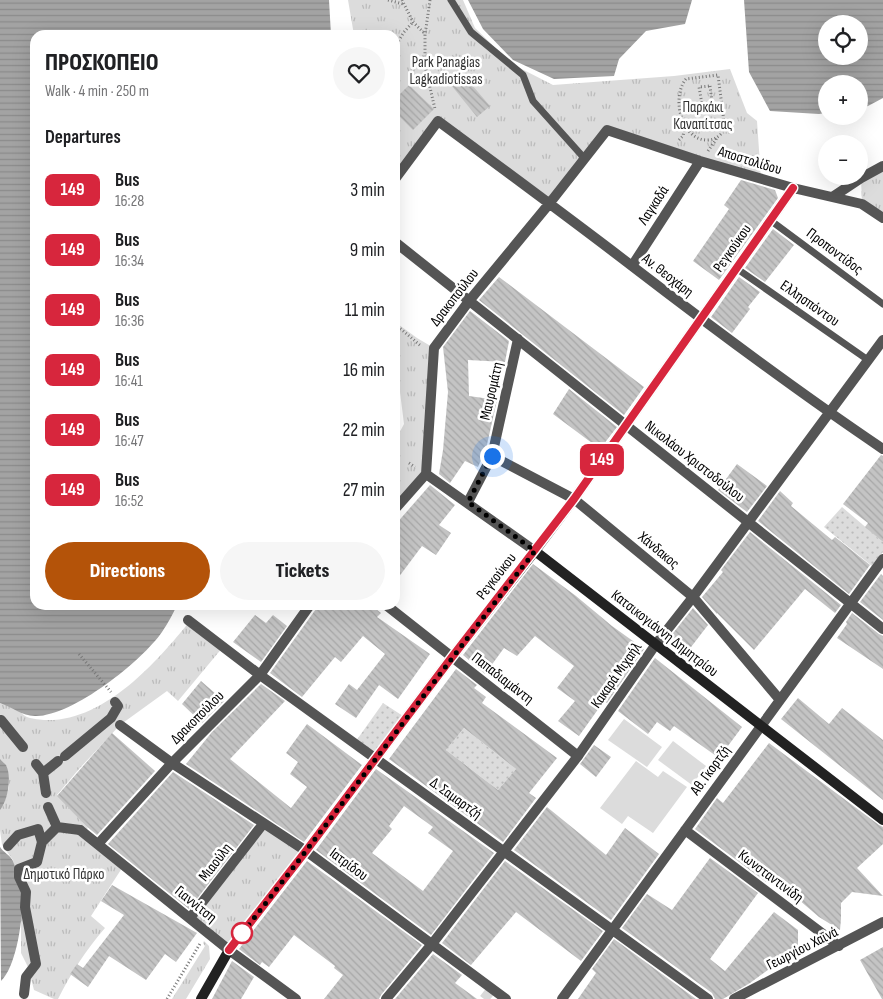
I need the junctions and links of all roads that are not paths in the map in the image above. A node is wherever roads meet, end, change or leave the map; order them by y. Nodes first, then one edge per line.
1 (451, 0) edge
2 (607, 130) joint
3 (584, 159) junction
4 (700, 160) junction
5 (883, 166) edge
6 (400, 172) edge
7 (793, 188) junction
8 (834, 196) junction
9 (549, 204) junction
10 (883, 218) edge
11 (770, 220) junction
12 (400, 246) edge
13 (632, 266) junction
14 (736, 268) junction
15 (469, 301) junction
16 (883, 304) edge
17 (700, 319) junction
18 (518, 339) junction
19 (883, 340) edge
20 (868, 360) junction
21 (829, 413) junction
22 (626, 425) junction
23 (883, 449) edge
24 (492, 456) junction
25 (426, 474) junction
26 (574, 499) junction
27 (468, 502) junction
28 (400, 503) edge
29 (749, 522) junction
30 (535, 551) junction
31 (883, 559) edge
32 (693, 598) junction
33 (851, 603) junction
34 (306, 610) edge
35 (392, 610) edge
36 (188, 620) dead end
37 (883, 629) edge
38 (656, 644) junction
39 (452, 657) junction
40 (260, 675) junction
41 (114, 698) road end
42 (780, 700) junction
43 (111, 718) junction
44 (1, 720) dead end
45 (761, 726) junction
46 (23, 747) dead end
47 (578, 756) junction
48 (376, 759) junction
49 (172, 763) junction
50 (36, 764) dead end
51 (43, 773) junction
52 (46, 793) dead end
53 (48, 807) dead end
54 (883, 820) edge
55 (263, 824) junction
56 (57, 827) junction
57 (685, 830) junction
58 (42, 842) junction
59 (98, 844) junction
60 (8, 846) dead end
61 (306, 851) junction
62 (504, 852) junction
63 (190, 918) junction
64 (883, 922) edge
65 (612, 930) junction
66 (432, 944) junction
67 (839, 946) junction
68 (229, 950) junction
69 (24, 994) dead end
70 (201, 999) edge
71 (296, 999) edge
72 (386, 999) edge
73 (506, 999) edge
74 (562, 999) edge
75 (708, 999) edge
76 (734, 999) edge

1 - 3 lane
2 - 3 street, Δρακοπούλου
2 - 4 street, Αποστολίδου
3 - 9 street, Δρακοπούλου
4 - 7 street, Αποστολίδου
4 - 13 street, Λαγκαδά
5 - 8 street
6 - 9 street, Αν. Θεοχάρη
7 - 8 street, Αποστολίδου
7 - 11 street, Ρεγκούκου
8 - 10 street, Αποστολίδου
9 - 13 street, Αν. Θεοχάρη
9 - 15 street, Δρακοπούλου
11 - 14 street, Ρεγκούκου
11 - 16 lane, Προποντίδος
12 - 15 street, Νικολάου Χριστοδούλου
13 - 17 street, Αν. Θεοχάρη
14 - 17 street, Ρεγκούκου
14 - 20 lane, Ελλησπόντου
15 - 18 street, Νικολάου Χριστοδούλου
15 - 25 street, Δρακοπούλου
17 - 21 street, Αν. Θεοχάρη
17 - 22 street, Ρεγκούκου
18 - 22 street, Νικολάου Χριστοδούλου
18 - 24 street, Μαυρομάτη
19 - 20 street, Κακαρά Μιχαήλ
20 - 21 street, Κακαρά Μιχαήλ
21 - 23 street, Αν. Θεοχάρη
21 - 29 street, Κακαρά Μιχαήλ
22 - 26 street, Ρεγκούκου
22 - 29 street, Νικολάου Χριστοδούλου
24 - 26 street, Χάνδακος
24 - 27 street, Μαυρομάτη
25 - 27 street, Κατσικογιάννη Δημητρίου
25 - 28 street
26 - 30 street, Ρεγκούκου
26 - 32 street, Χάνδακος
27 - 30 street, Κατσικογιάννη Δημητρίου
29 - 32 street, Κακαρά Μιχαήλ
29 - 33 street, Νικολάου Χριστοδούλου
30 - 38 main road, Κατσικογιάννη Δημητρίου
30 - 39 main road, Ρεγκούκου
31 - 33 street, Αθ. Γκορτζή
32 - 38 street, Κακαρά Μιχαήλ
32 - 42 street, Χάνδακος
33 - 37 street, Νικολάου Χριστοδούλου
33 - 42 street, Αθ. Γκορτζή
34 - 40 street, Δρακοπούλου
35 - 39 street, Παπαδιαμάντη
36 - 40 street, Δ. Σαμαρτζή
38 - 45 main road, Κατσικογιάννη Δημητρίου
38 - 47 street, Κακαρά Μιχαήλ
39 - 47 street, Παπαδιαμάντη
39 - 48 main road, Ρεγκούκου
40 - 48 street, Δ. Σαμαρτζή
40 - 49 street, Δρακοπούλου
41 - 43 street
42 - 45 street, Αθ. Γκορτζή
43 - 49 street, Ιατρίδου
43 - 51 street
44 - 46 street
45 - 54 main road, Κατσικογιάννη Δημητρίου
45 - 57 street, Αθ. Γκορτζή
47 - 62 street, Κακαρά Μιχαήλ
48 - 61 main road, Ρεγκούκου
48 - 62 street, Δ. Σαμαρτζή
49 - 55 street, Ιατρίδου
49 - 59 street, Δρακοπούλου
50 - 51 street
51 - 52 street
53 - 56 street
55 - 61 street, Ιατρίδου
55 - 63 street, Μιαούλη
56 - 58 street
56 - 59 street, Γιαννίτση
57 - 65 street, Αθ. Γκορτζή
57 - 67 street, Κωνσταντινίδη
58 - 60 street
58 - 69 street
59 - 63 street, Γιαννίτση
61 - 66 street, Ιατρίδου
61 - 68 main road, Ρεγκούκου
62 - 65 street, Δ. Σαμαρτζή
62 - 66 street, Κακαρά Μιχαήλ
63 - 68 street, Γιαννίτση
64 - 67 street, Γεωργίου Χαϊνά
65 - 74 street, Αθ. Γκορτζή
65 - 75 street, Δ. Σαμαρτζή
66 - 72 street, Κακαρά Μιχαήλ
66 - 73 street, Ιατρίδου
67 - 76 street, Γεωργίου Χαϊνά
68 - 70 main road, Ρεγκούκου
68 - 71 street, Γιαννίτση

